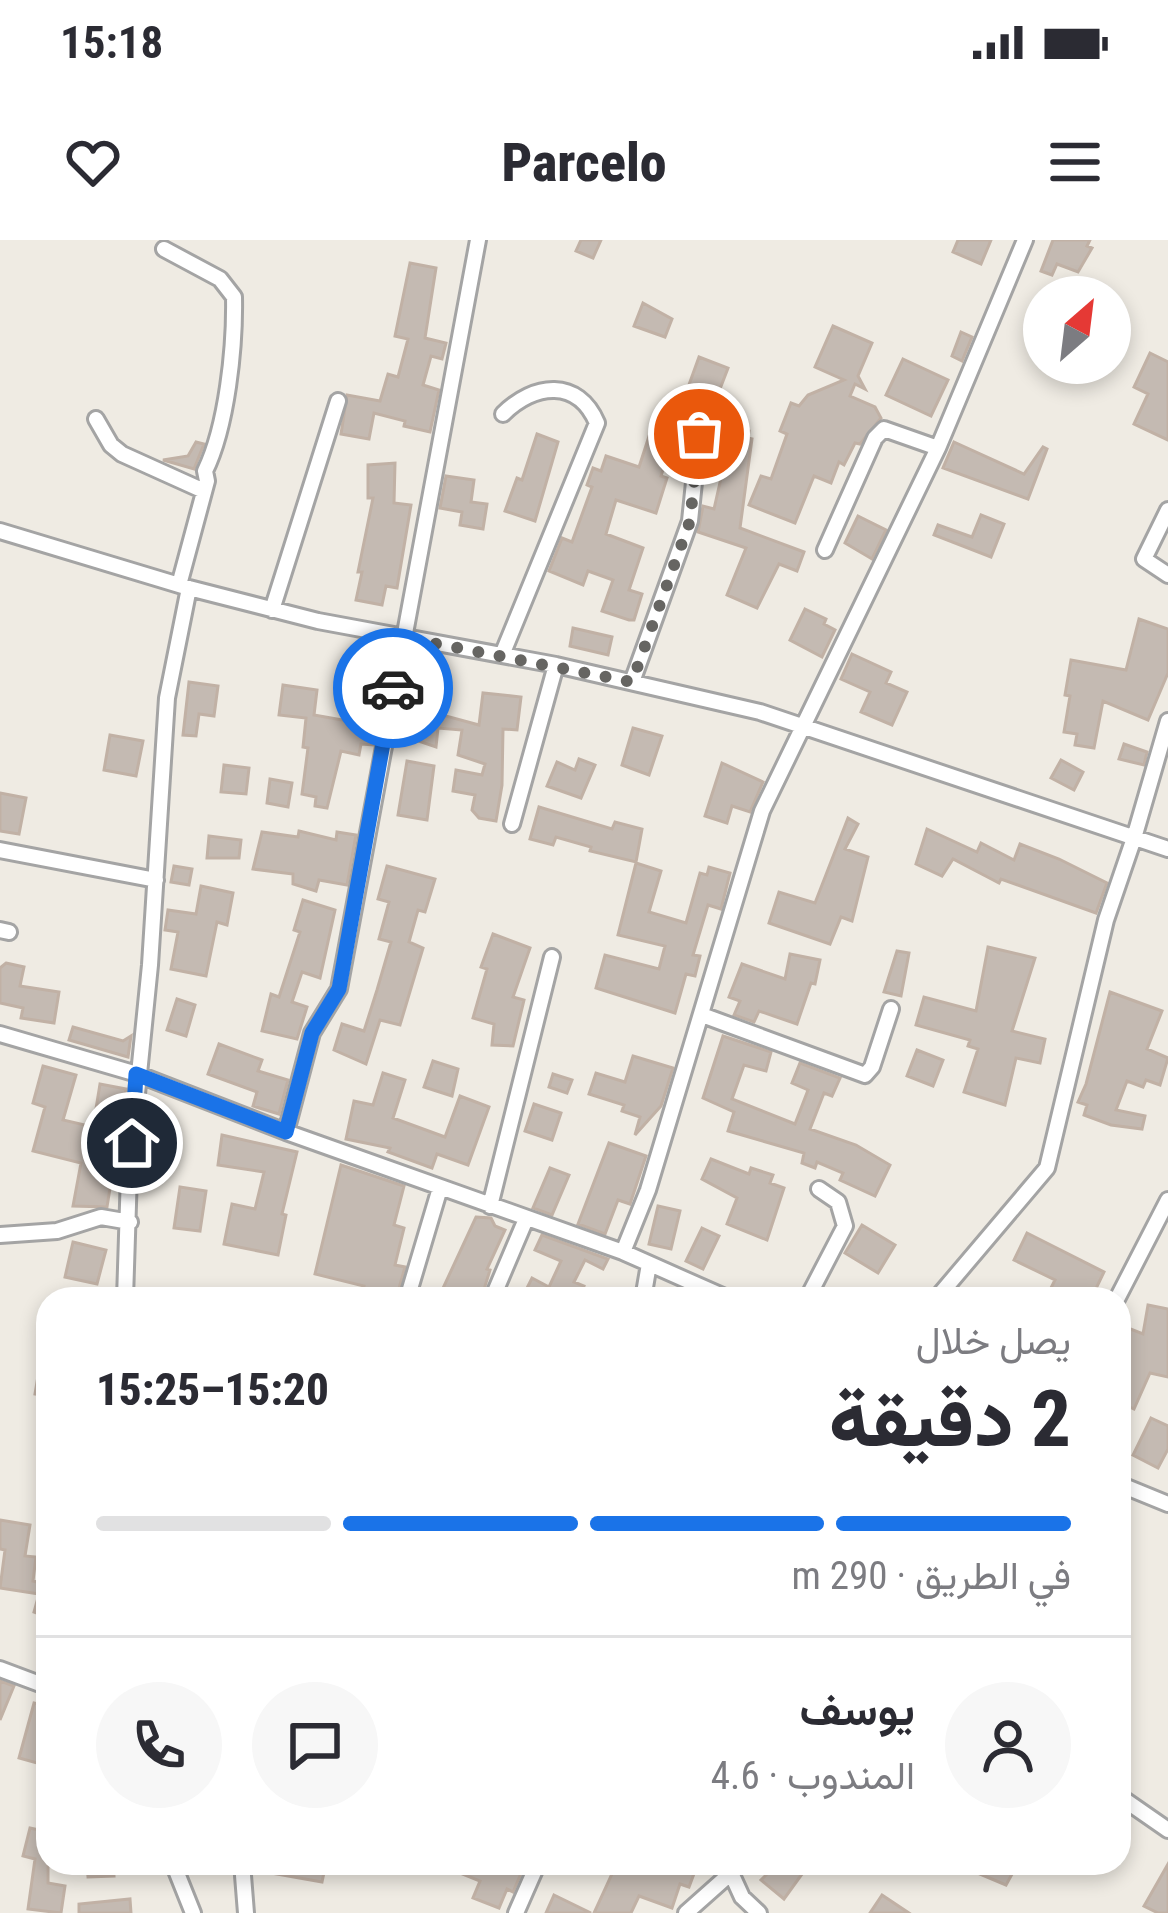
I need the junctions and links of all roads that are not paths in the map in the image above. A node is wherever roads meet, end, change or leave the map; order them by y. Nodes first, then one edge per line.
1 (478, 240) edge
2 (1024, 240) edge
3 (164, 249) dead end
4 (338, 401) dead end
5 (503, 414) dead end
6 (96, 419) dead end
7 (699, 434) dead end
8 (938, 448) junction
9 (204, 491) junction
10 (1168, 510) edge
11 (0, 531) edge
12 (825, 550) dead end
13 (1168, 575) edge
14 (184, 587) junction
15 (272, 610) junction
16 (402, 637) junction
17 (502, 656) junction
18 (556, 665) junction
19 (632, 682) junction
20 (1168, 721) edge
21 (802, 725) junction
22 (512, 824) dead end
23 (1135, 838) junction
24 (1168, 849) edge
25 (0, 850) edge
26 (156, 880) junction
27 (552, 957) dead end
28 (891, 1010) dead end
29 (702, 1015) junction
30 (0, 1034) edge
31 (136, 1074) junction
32 (286, 1132) junction
33 (440, 1188) junction
34 (819, 1189) dead end
35 (1168, 1200) edge
36 (490, 1206) junction
37 (526, 1219) junction
38 (130, 1222) junction
39 (0, 1235) edge
40 (623, 1252) junction
41 (649, 1264) junction
42 (125, 1287) edge
43 (411, 1287) edge
44 (497, 1287) edge
45 (645, 1287) edge
46 (702, 1287) edge
47 (813, 1287) edge
48 (946, 1287) edge
49 (1123, 1287) edge
50 (1131, 1489) edge
51 (1168, 1504) edge
52 (0, 1670) edge
53 (36, 1684) edge
54 (1131, 1804) edge
55 (1168, 1830) edge
56 (178, 1875) edge
57 (243, 1875) edge
58 (533, 1875) edge
59 (726, 1875) edge
60 (735, 1875) edge
61 (194, 1913) edge
62 (246, 1913) edge
63 (516, 1913) edge
64 (686, 1913) edge
65 (759, 1913) edge

1 - 16 street
2 - 8 street
3 - 9 street
4 - 15 street
5 - 17 street
6 - 9 street
7 - 19 street
8 - 12 street
8 - 21 street
9 - 14 street
10 - 13 street
11 - 14 street
14 - 15 street
14 - 26 street
15 - 16 street
16 - 17 street
16 - 32 street
17 - 18 street
18 - 19 street
18 - 22 street
19 - 21 street
20 - 23 street
21 - 23 street
21 - 29 street
23 - 24 street
23 - 48 street
25 - 26 street
26 - 31 street
27 - 36 street
28 - 29 street
29 - 40 street
30 - 31 street
31 - 32 street
31 - 38 street
32 - 33 street
33 - 36 street
33 - 43 street
34 - 47 street
35 - 49 street
36 - 37 street
37 - 40 street
37 - 44 street
38 - 39 street
38 - 42 street
40 - 41 street
41 - 45 street
41 - 46 street
50 - 51 street
52 - 53 street
54 - 55 street
56 - 61 street
57 - 62 street
58 - 63 street
59 - 64 street
60 - 65 street

